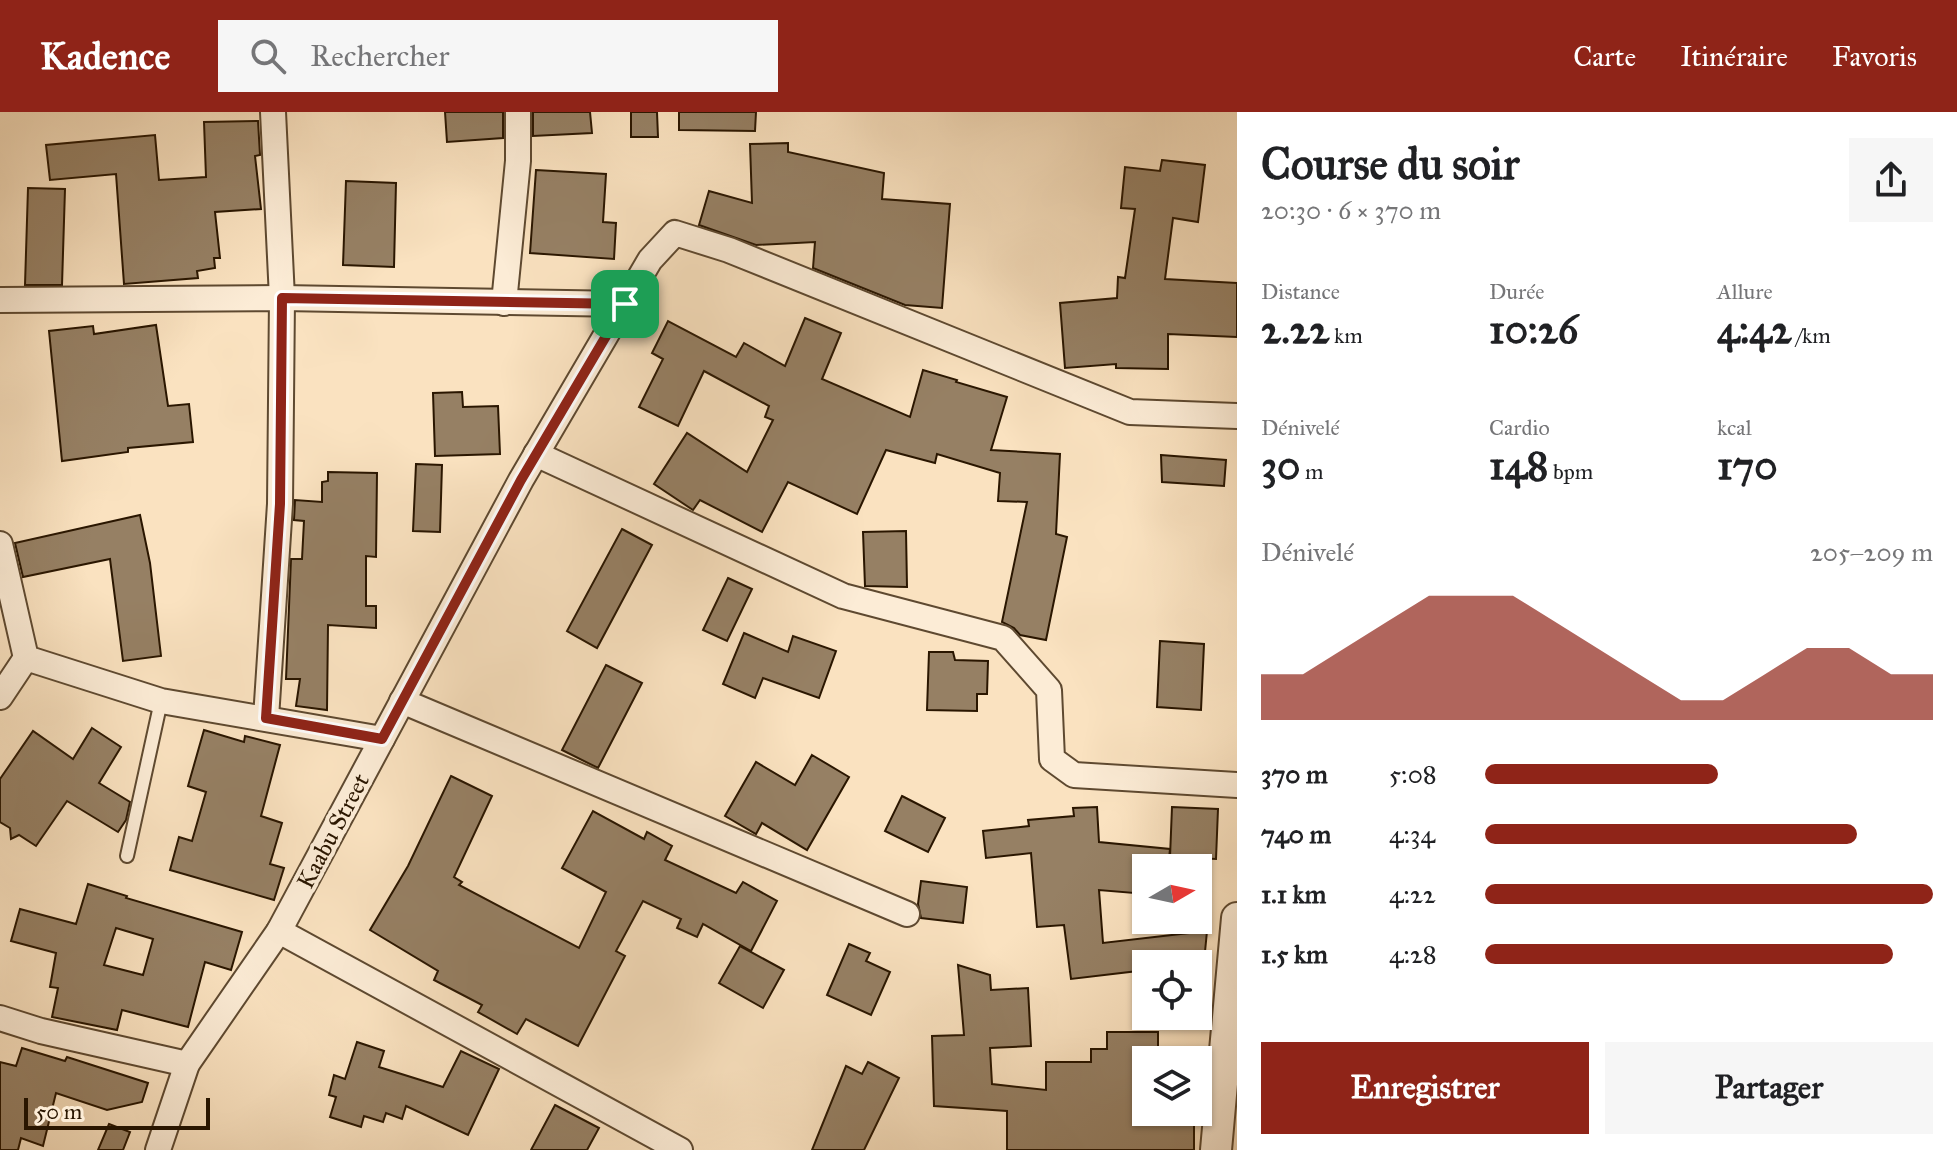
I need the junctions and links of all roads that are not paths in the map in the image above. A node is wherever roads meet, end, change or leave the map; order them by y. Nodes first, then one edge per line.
1 (273, 112) edge
2 (518, 112) edge
3 (282, 298) junction
4 (0, 300) edge
5 (504, 303) junction
6 (625, 304) junction
7 (1237, 416) edge
8 (536, 454) junction
9 (0, 544) edge
10 (26, 658) junction
11 (0, 697) edge
12 (161, 701) junction
13 (402, 701) junction
14 (266, 718) junction
15 (382, 739) junction
16 (1237, 785) edge
17 (127, 856) dead end
18 (907, 914) dead end
19 (1237, 918) edge
20 (279, 931) junction
21 (0, 1018) edge
22 (187, 1064) junction
23 (158, 1150) edge
24 (680, 1150) edge
25 (1216, 1150) edge

1 - 3 street
2 - 5 street
3 - 4 street
3 - 5 street
3 - 14 street
5 - 6 street
6 - 7 street, Kaabu Street
6 - 8 street, Kaabu Street
8 - 13 street, Kaabu Street
8 - 16 street
9 - 10 street
10 - 11 street
10 - 12 street
12 - 14 street
12 - 17 lane
13 - 15 street, Kaabu Street
13 - 18 street
14 - 15 street
15 - 20 street, Kaabu Street
19 - 25 street
20 - 22 street, Kaabu Street
20 - 24 street
21 - 22 street
22 - 23 street, Kaabu Street

